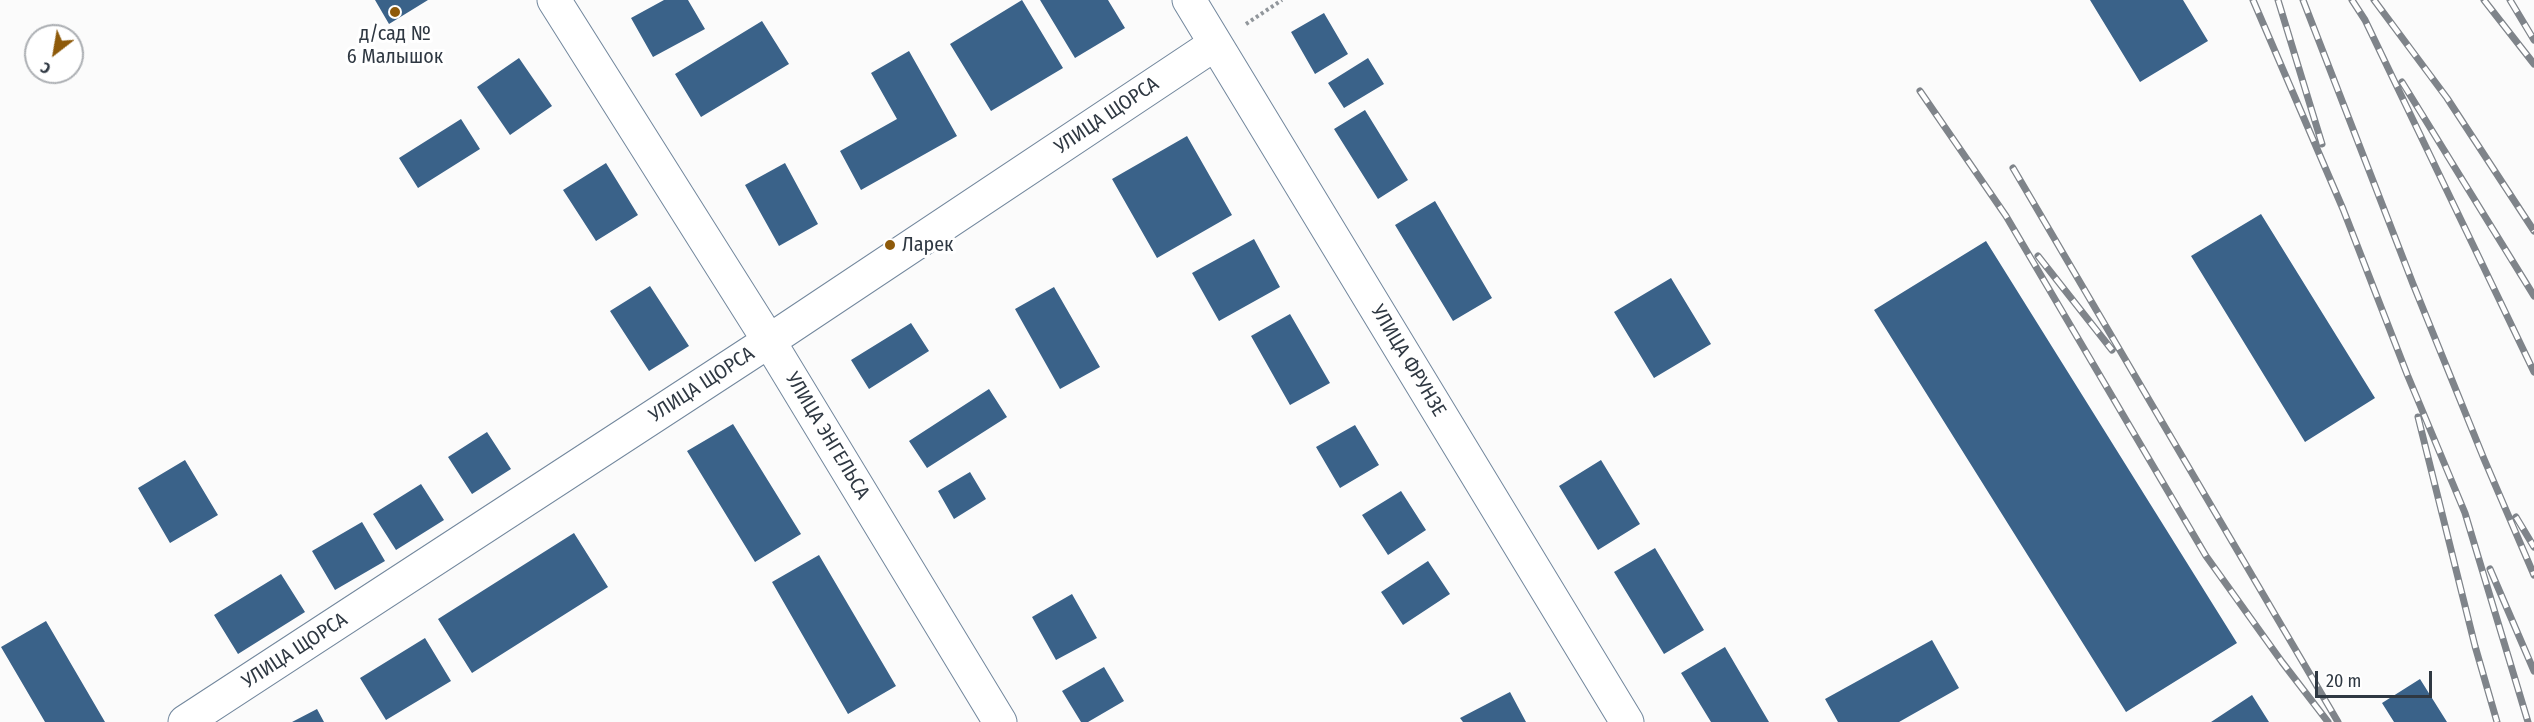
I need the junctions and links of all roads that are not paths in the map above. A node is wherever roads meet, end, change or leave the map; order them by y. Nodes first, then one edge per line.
1 (554, 0) edge
2 (1190, 0) edge
3 (1215, 44) junction
4 (769, 341) junction
5 (185, 722) edge
6 (1000, 722) edge
7 (1627, 722) edge

1 - 4 street, УЛИЦА ЭНГЕЛЬСА
2 - 3 street, УЛИЦА ФРУНЗЕ
3 - 4 street, УЛИЦА ЩОРСА
3 - 7 street, УЛИЦА ФРУНЗЕ
4 - 5 street, УЛИЦА ЩОРСА
4 - 6 street, УЛИЦА ЭНГЕЛЬСА

